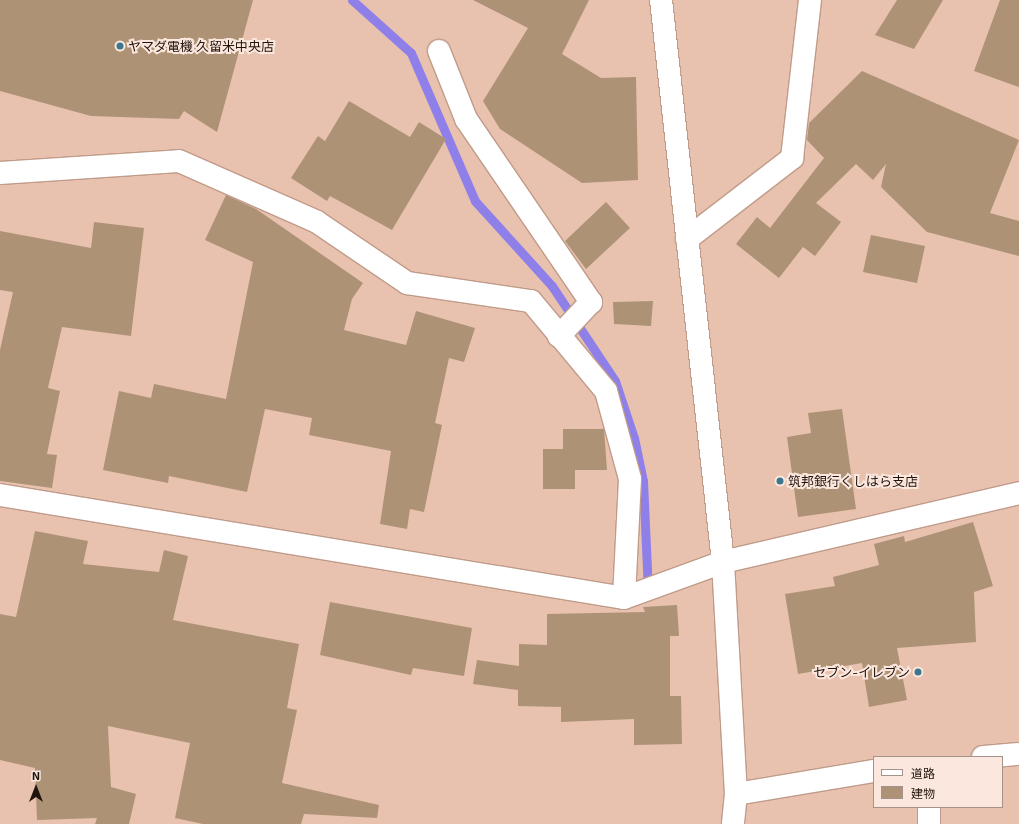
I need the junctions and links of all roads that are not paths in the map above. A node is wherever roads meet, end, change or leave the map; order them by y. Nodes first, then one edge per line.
1 (661, 0) edge
2 (810, 0) edge
3 (439, 51) dead end
4 (0, 173) edge
5 (687, 239) junction
6 (559, 336) junction
7 (1019, 493) edge
8 (0, 495) edge
9 (723, 562) junction
10 (624, 598) junction
11 (1019, 754) edge
12 (995, 756) edge
13 (873, 771) edge
14 (736, 794) junction
15 (929, 808) edge
16 (733, 824) edge
17 (929, 824) edge

1 - 5 street
2 - 5 street
3 - 6 street
4 - 6 street
5 - 9 street
6 - 10 street
7 - 9 street
8 - 10 street
9 - 10 street
9 - 14 street
11 - 12 street
13 - 14 street
14 - 16 street
15 - 17 street

